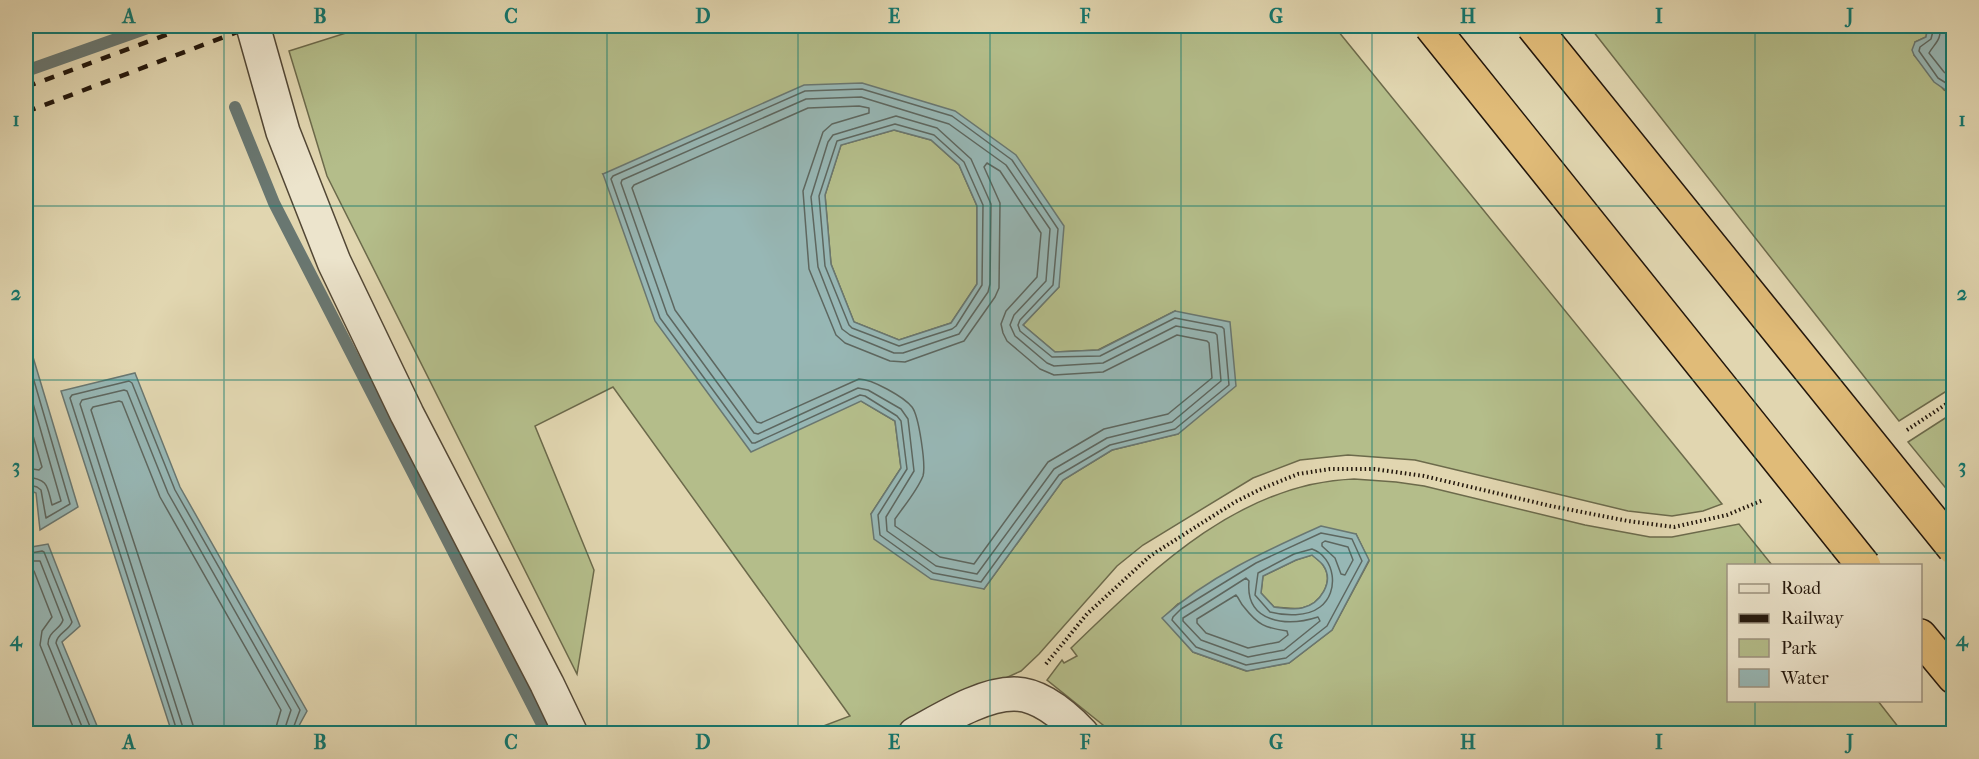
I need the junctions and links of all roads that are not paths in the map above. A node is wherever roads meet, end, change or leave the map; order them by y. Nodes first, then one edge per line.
1 (253, 26) edge
2 (1431, 26) edge
3 (1533, 26) edge
4 (1953, 548) edge
5 (1862, 564) edge
6 (1922, 638) edge
7 (1953, 677) edge
8 (571, 734) edge
9 (915, 734) edge
10 (1082, 734) edge

1 - 8 street
2 - 5 highway, bridge
3 - 4 highway, bridge
6 - 7 highway
9 - 10 street

